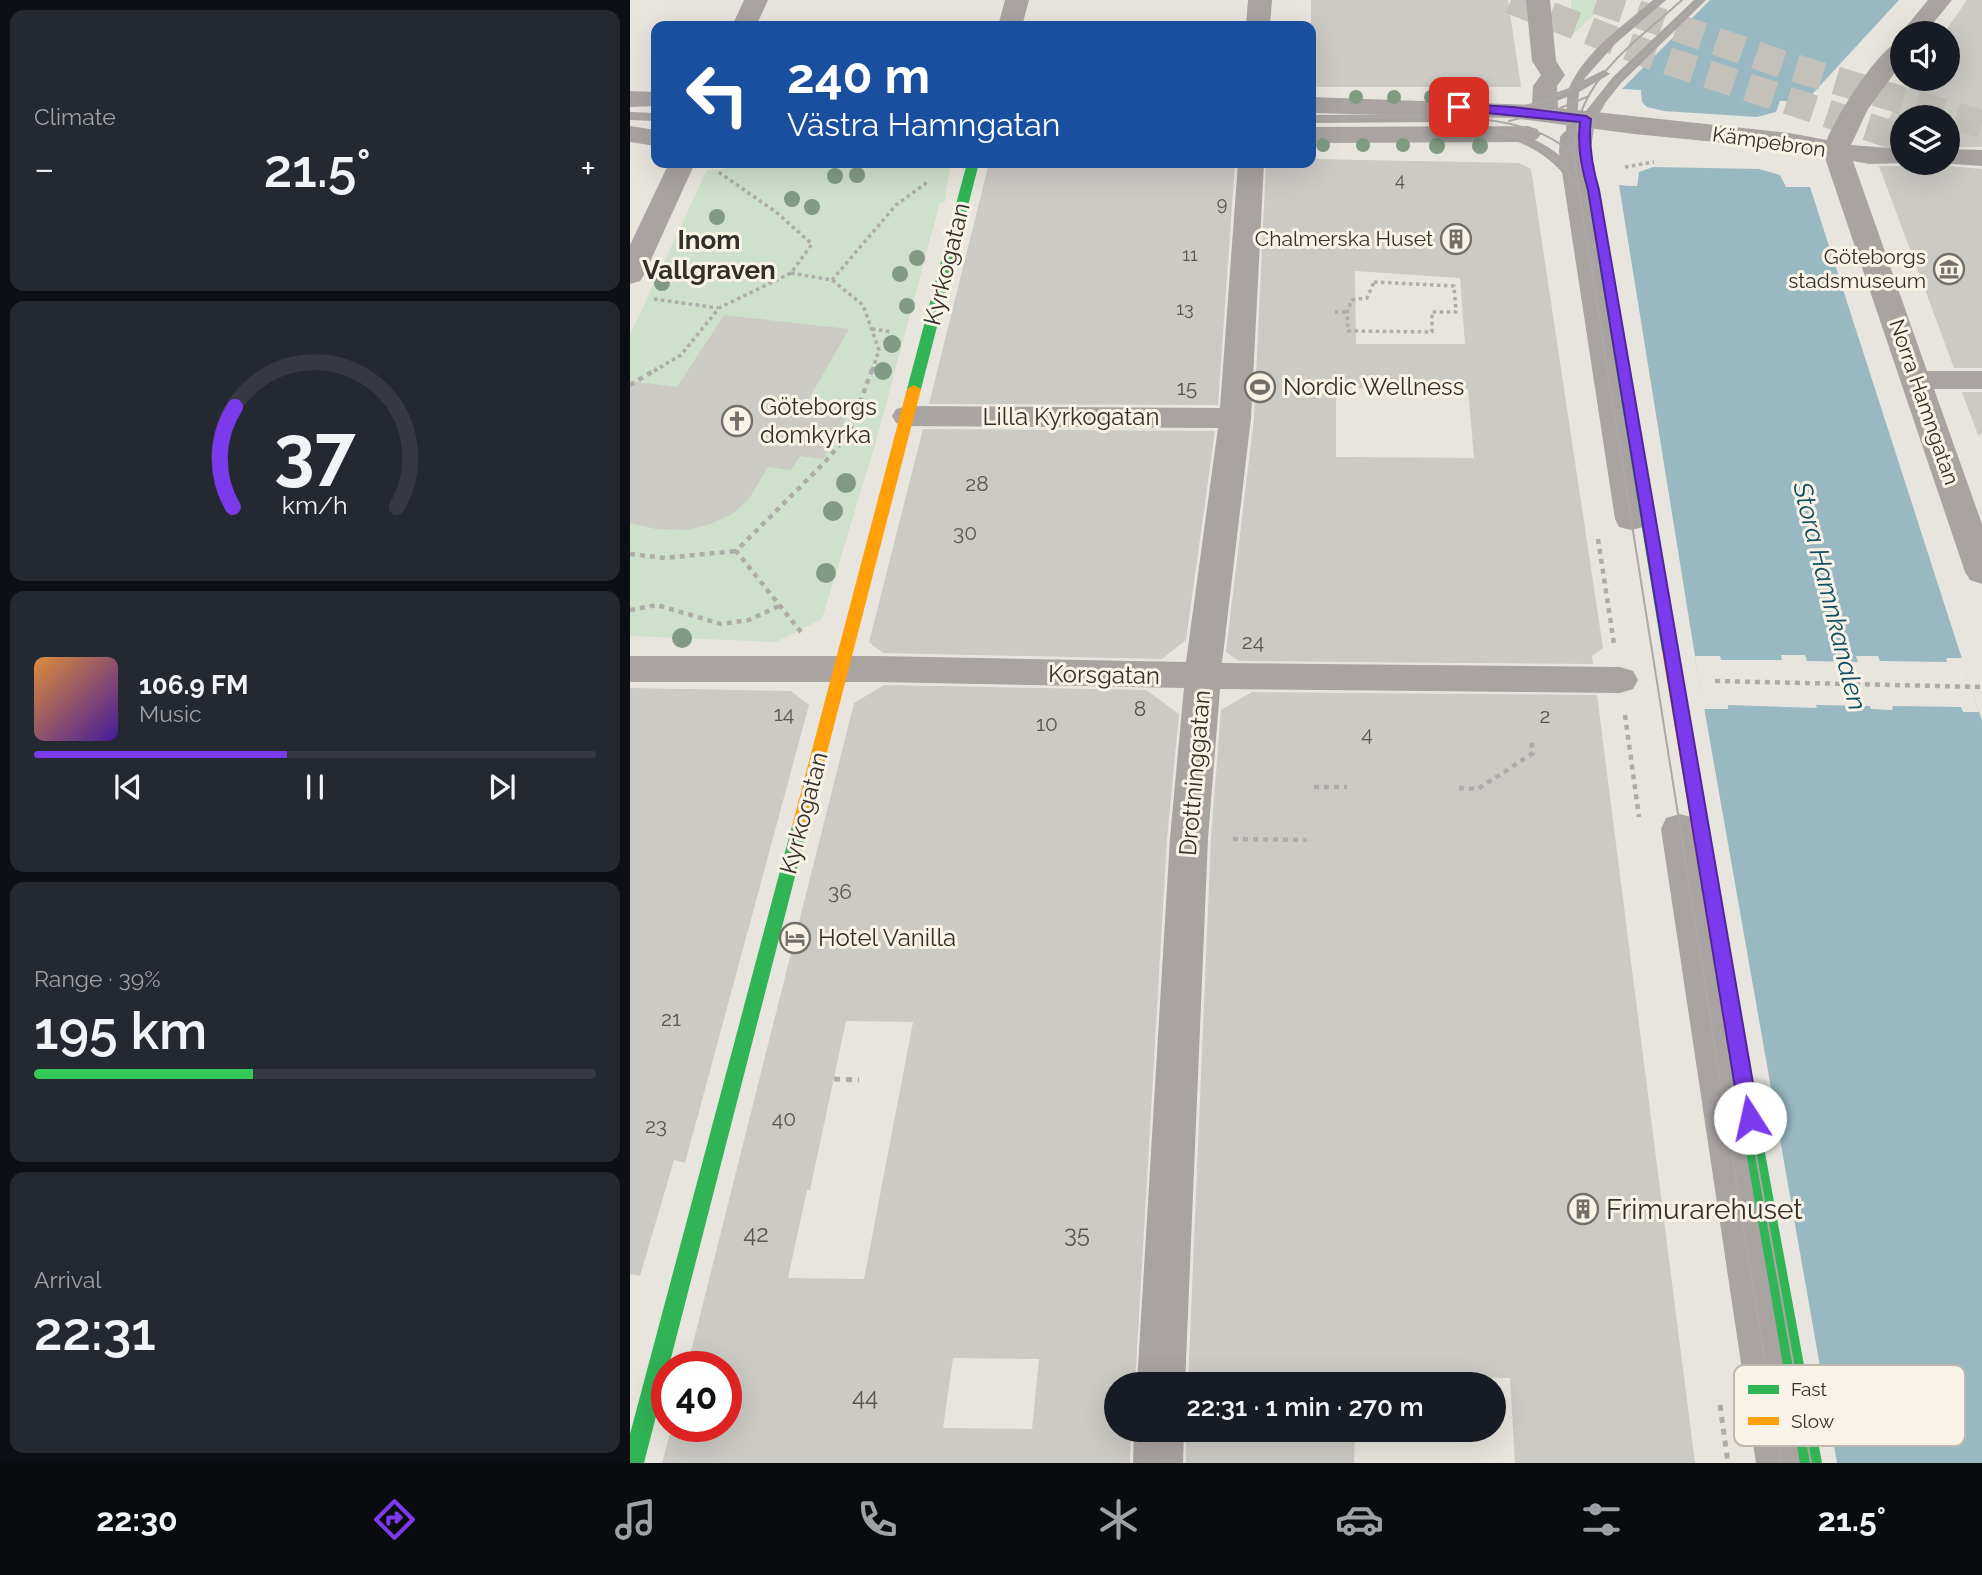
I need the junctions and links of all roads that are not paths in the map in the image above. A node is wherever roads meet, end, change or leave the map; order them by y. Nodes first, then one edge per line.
1 (756, 0) edge
2 (1017, 0) edge
3 (1260, 0) edge
4 (1538, 0) edge
5 (1660, 0) edge
6 (1700, 0) edge
7 (1940, 0) edge
8 (746, 21) edge
9 (1011, 21) edge
10 (1258, 21) edge
11 (1923, 21) edge
12 (1890, 63) edge
13 (1604, 74) dead end
14 (1574, 90) junction
15 (630, 99) edge
16 (651, 99) edge
17 (1316, 105) edge
18 (630, 116) edge
19 (651, 117) edge
20 (1545, 117) junction
21 (1449, 118) junction
22 (1316, 119) edge
23 (1508, 122) junction
24 (630, 124) edge
25 (651, 125) edge
26 (1316, 126) edge
27 (630, 134) edge
28 (1316, 135) edge
29 (651, 137) edge
30 (1579, 145) junction
31 (1836, 151) junction
32 (1890, 156) edge
33 (1960, 157) edge
34 (1982, 158) edge
35 (680, 168) edge
36 (972, 168) edge
37 (1251, 168) edge
38 (630, 275) edge
39 (1917, 380) junction
40 (1982, 380) edge
41 (908, 416) junction
42 (1235, 418) junction
43 (1982, 572) edge
44 (630, 668) edge
45 (841, 670) junction
46 (1203, 677) junction
47 (1620, 680) road end
48 (1766, 1365) edge
49 (1793, 1365) edge
50 (1162, 1372) edge
51 (1158, 1442) edge
52 (633, 1463) edge
53 (1157, 1463) edge

1 - 8 street
2 - 9 street
3 - 10 street
4 - 20 street
5 - 14 lane
6 - 30 lane
7 - 11 street
12 - 31 street
13 - 14 lane
14 - 20 lane
14 - 30 lane
15 - 16 street
17 - 23 street
18 - 19 lane
20 - 21 street
20 - 23 street
20 - 30 street, Kämpebron
21 - 22 lane
21 - 23 lane
23 - 26 lane
23 - 28 street
23 - 30 lane
24 - 25 lane
27 - 29 street
30 - 31 street, Kämpebron
30 - 48 street
30 - 49 street
31 - 32 street, Kämpebron
31 - 39 street, Norra Hamngatan
33 - 34 street
35 - 38 street
36 - 41 street, Kyrkogatan
37 - 42 street, Drottninggatan
39 - 40 street
39 - 43 street, Norra Hamngatan
41 - 42 street, Lilla Kyrkogatan
41 - 45 street, Kyrkogatan
42 - 46 street, Drottninggatan
44 - 45 street, Korsgatan
45 - 46 street, Korsgatan
45 - 52 street, Kyrkogatan
46 - 47 street, Korsgatan
46 - 50 street, Drottninggatan
51 - 53 street

